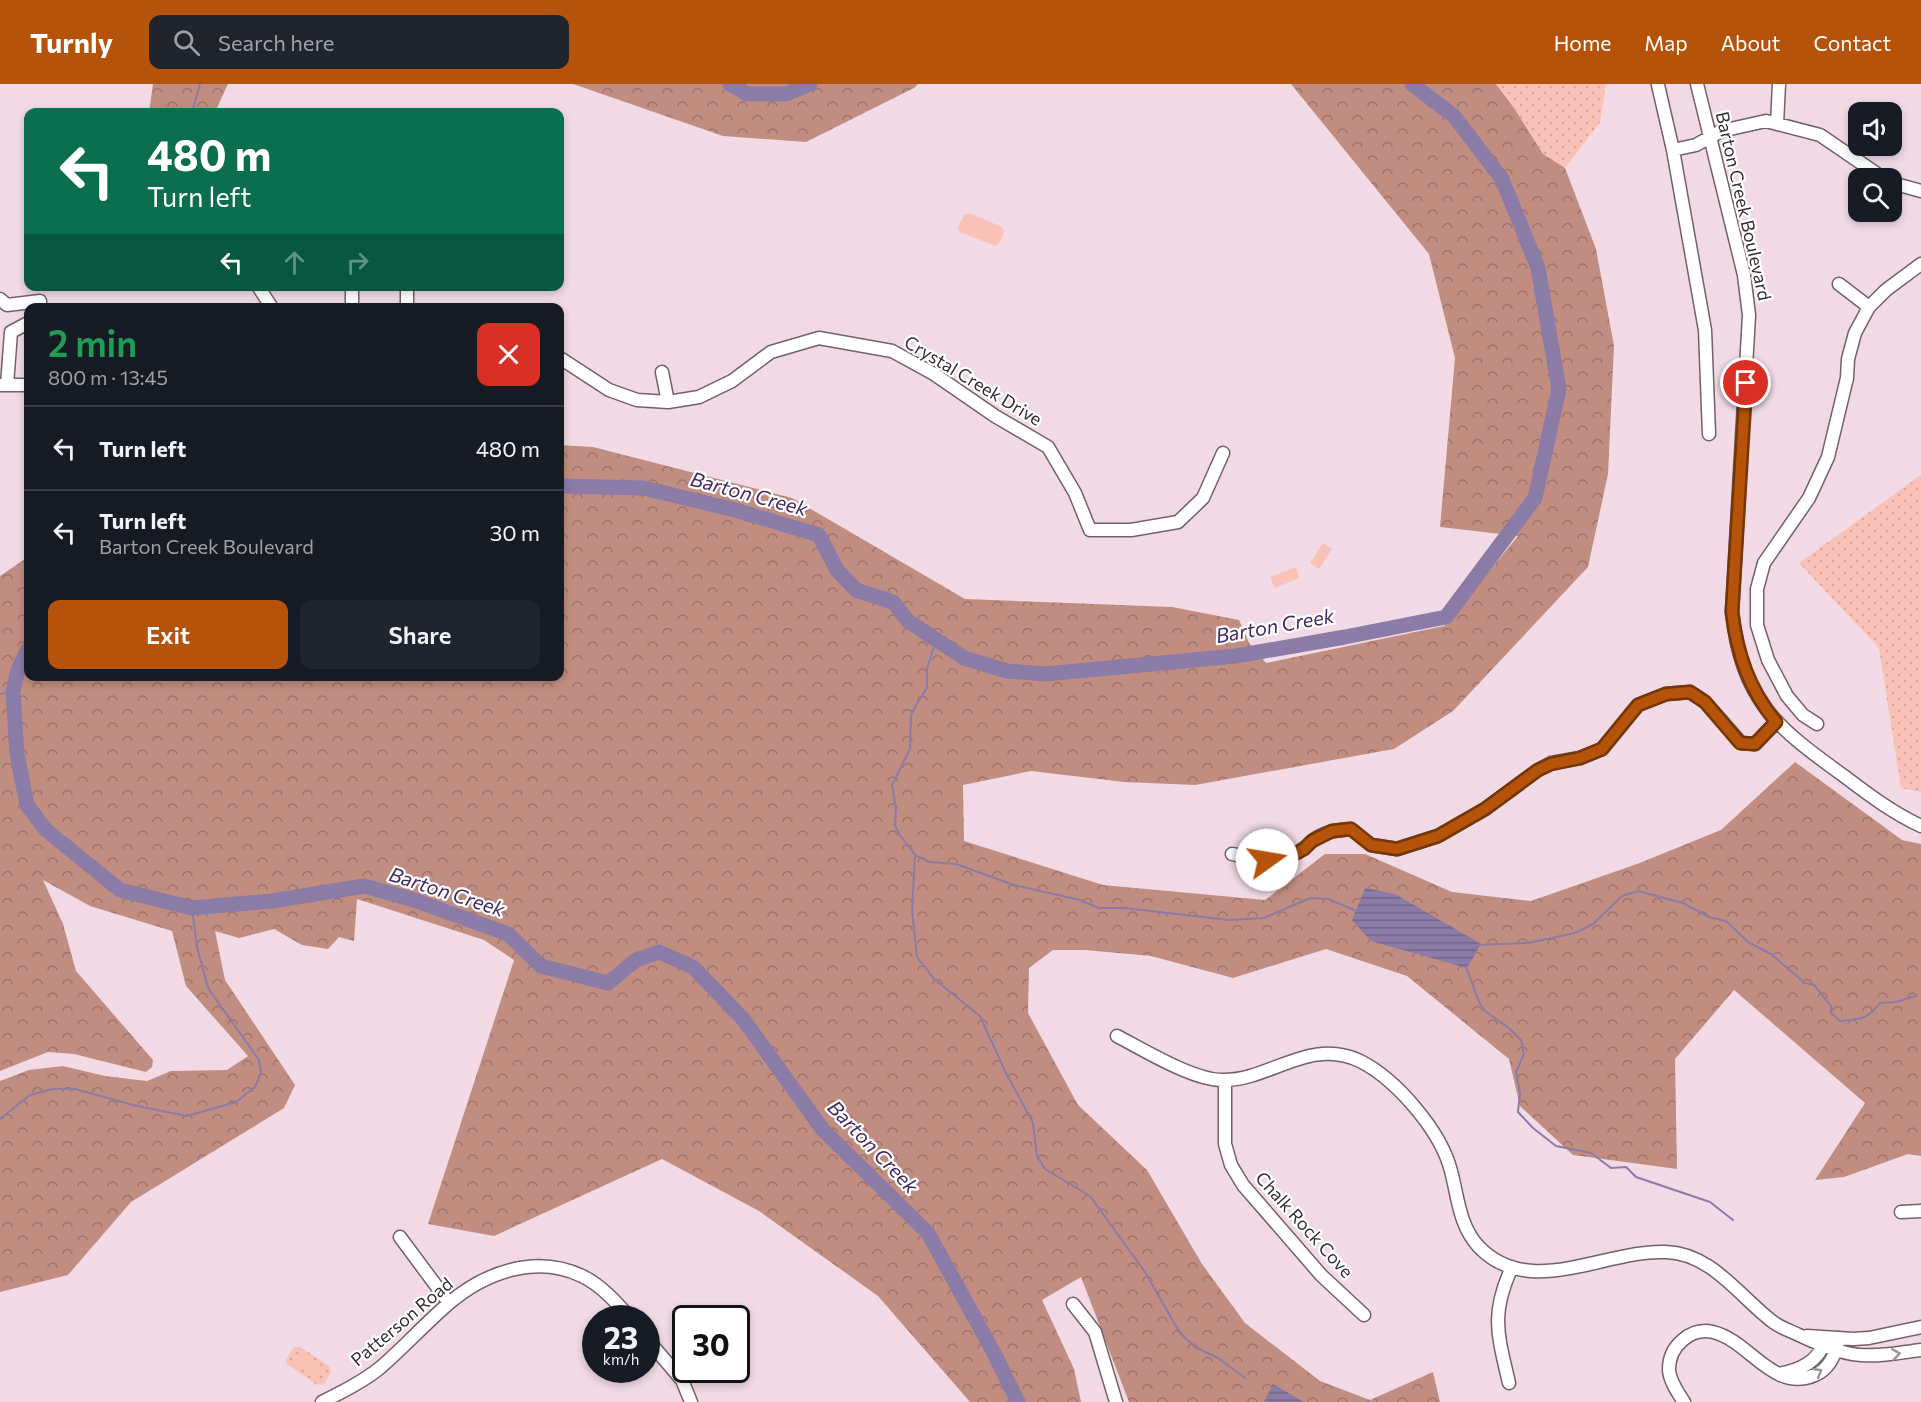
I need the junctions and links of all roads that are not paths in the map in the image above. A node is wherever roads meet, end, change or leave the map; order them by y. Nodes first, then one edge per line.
1 (1697, 84) edge
2 (1779, 84) edge
3 (1658, 85) edge
4 (1777, 124) junction
5 (1710, 139) junction
6 (1673, 150) junction
7 (1869, 168) edge
8 (1902, 186) edge
9 (1921, 191) edge
10 (1921, 264) edge
11 (1839, 284) dead end
12 (0, 299) edge
13 (40, 303) edge
14 (1869, 307) junction
15 (24, 325) edge
16 (564, 361) edge
17 (662, 372) dead end
18 (4, 385) edge
19 (24, 385) edge
20 (668, 402) junction
21 (1709, 434) dead end
22 (1223, 453) dead end
23 (1776, 722) junction
24 (1817, 724) dead end
25 (1921, 826) edge
26 (1232, 854) dead end
27 (1117, 1036) dead end
28 (1225, 1080) junction
29 (1921, 1211) edge
30 (1901, 1212) dead end
31 (400, 1237) dead end
32 (1512, 1267) junction
33 (449, 1303) junction
34 (1073, 1304) dead end
35 (618, 1305) edge
36 (1364, 1315) dead end
37 (1921, 1327) edge
38 (1869, 1338) junction
39 (1830, 1341) junction
40 (1921, 1350) edge
41 (1836, 1351) junction
42 (660, 1354) edge
43 (1875, 1357) junction
44 (1778, 1374) junction
45 (1509, 1383) dead end
46 (322, 1402) edge
47 (691, 1402) edge
48 (1116, 1402) edge
49 (1684, 1402) edge

1 - 5 street, Barton Creek Boulevard
2 - 4 street
3 - 6 street
4 - 5 street
4 - 7 street
5 - 6 street
5 - 23 street, Barton Creek Boulevard
6 - 21 street
8 - 9 street
10 - 14 street
11 - 14 street
12 - 13 street
14 - 24 street
15 - 18 street
16 - 20 street, Crystal Creek Drive
17 - 20 street
18 - 19 street
20 - 22 street, Crystal Creek Drive
23 - 25 street, Barton Creek Boulevard
23 - 26 street
27 - 28 street
28 - 32 street
28 - 36 street, Chalk Rock Cove
29 - 30 street
31 - 33 street
32 - 39 street
32 - 45 street
33 - 35 street, Patterson Road
33 - 46 street, Patterson Road
34 - 48 street
37 - 38 street
38 - 39 street
38 - 43 street
39 - 41 street
39 - 44 street
43 -> 40 street
41 - 43 street
44 -> 41 street
42 - 47 street
44 - 49 street

